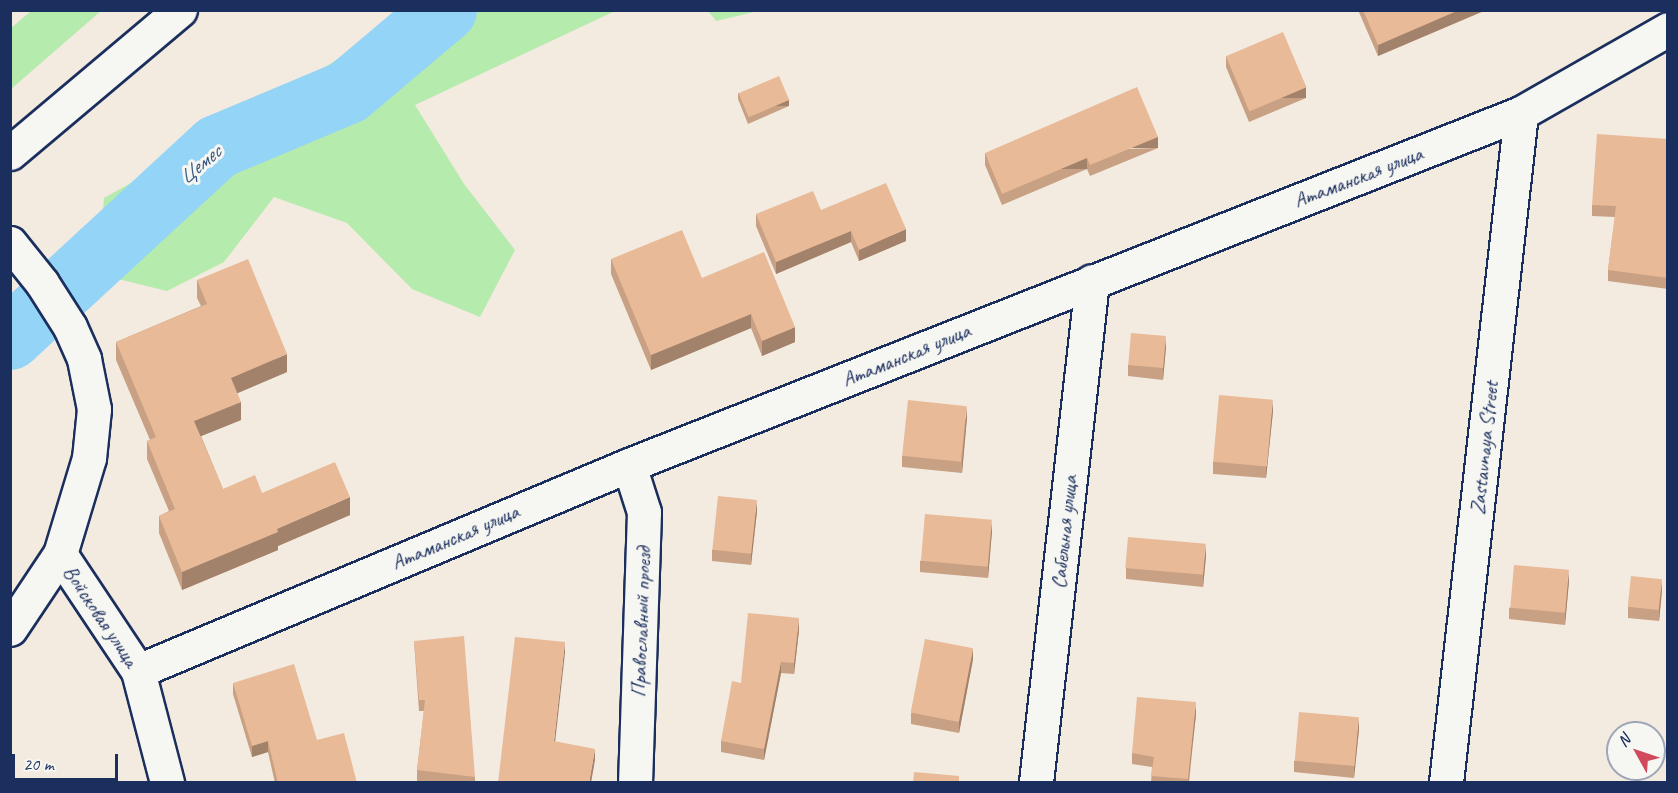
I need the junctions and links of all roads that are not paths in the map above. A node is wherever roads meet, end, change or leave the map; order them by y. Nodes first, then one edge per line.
1 (180, 10) edge
2 (1668, 29) edge
3 (1521, 113) junction
4 (10, 153) edge
5 (10, 243) edge
6 (1092, 281) junction
7 (629, 465) junction
8 (60, 554) junction
9 (10, 629) edge
10 (138, 670) junction
11 (167, 783) edge
12 (635, 783) edge
13 (1036, 783) edge
14 (1446, 783) edge

1 - 4 main road
2 - 3 main road, Атаманская улица
3 - 6 main road, Атаманская улица
3 - 14 main road, Zastavnaya Street
5 - 8 main road
6 - 7 main road, Атаманская улица
6 - 13 main road, Сабельная улица
7 - 10 main road, Атаманская улица
7 - 12 main road, Православный проезд
8 - 9 main road
8 - 10 main road, Войсковая улица
10 - 11 main road, Войсковая улица

